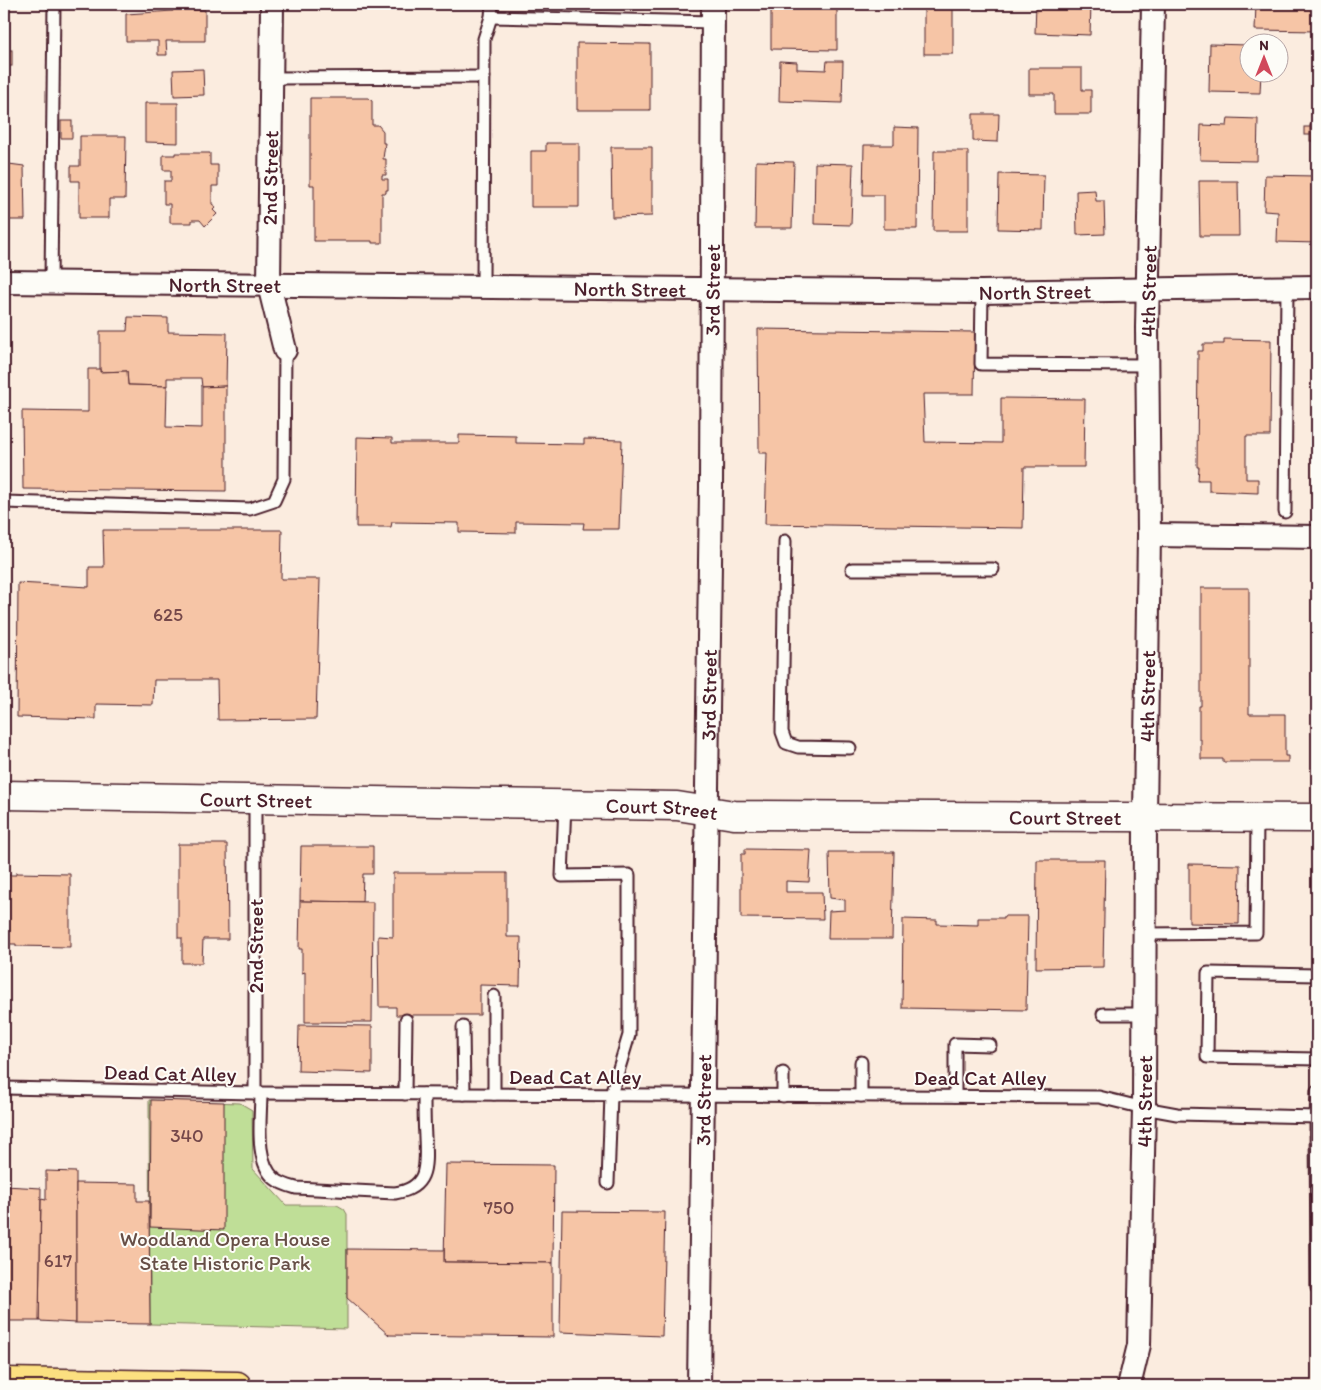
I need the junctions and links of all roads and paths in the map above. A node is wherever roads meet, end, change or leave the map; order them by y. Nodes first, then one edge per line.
1 (54, 4) edge
2 (272, 4) edge
3 (492, 4) edge
4 (1153, 4) edge
5 (713, 13) edge
6 (491, 17) junction
7 (484, 77) junction
8 (271, 78) junction
9 (4, 282) edge
10 (51, 282) junction
11 (269, 284) junction
12 (482, 287) junction
13 (1317, 287) edge
14 (1288, 288) junction
15 (711, 289) junction
16 (1148, 290) junction
17 (982, 292) junction
18 (285, 350) joint
19 (1147, 365) junction
20 (4, 502) edge
21 (1285, 512) dead end
22 (1149, 535) junction
23 (1317, 537) edge
24 (785, 541) dead end
25 (852, 569) dead end
26 (993, 569) dead end
27 (850, 748) dead end
28 (4, 795) edge
29 (255, 798) junction
30 (565, 804) junction
31 (706, 811) junction
32 (1145, 816) junction
33 (1257, 817) junction
34 (1317, 818) edge
35 (1145, 934) junction
36 (1317, 975) edge
37 (494, 996) dead end
38 (1103, 1014) dead end
39 (1145, 1014) junction
40 (406, 1020) dead end
41 (463, 1027) dead end
42 (990, 1045) dead end
43 (1317, 1058) edge
44 (861, 1062) dead end
45 (783, 1073) dead end
46 (4, 1088) edge
47 (1317, 1091) edge
48 (258, 1093) junction
49 (405, 1094) junction
50 (424, 1094) junction
51 (464, 1094) junction
52 (494, 1094) junction
53 (611, 1095) junction
54 (702, 1095) junction
55 (783, 1096) junction
56 (861, 1096) junction
57 (955, 1096) junction
58 (1144, 1108) junction
59 (1316, 1117) edge
60 (608, 1183) dead end
61 (1317, 1288) edge
62 (4, 1382) edge
63 (237, 1386) edge
64 (699, 1386) edge
65 (1129, 1386) edge

1 - 10 lane
2 - 8 street, 2nd Street
3 - 6 lane
4 - 16 street, 4th Street
5 - 6 lane
5 - 15 street, 3rd Street
6 - 7 lane
7 - 8 lane
7 - 12 lane
8 - 11 street, 2nd Street
9 - 10 street, North Street
10 - 11 street, North Street
11 - 12 street, North Street
11 - 18 street, 2nd Street
12 - 15 street, North Street
13 - 14 street, North Street
14 - 16 street, North Street
14 - 21 lane
15 - 17 street, North Street
15 - 31 street, 3rd Street
16 - 17 street, North Street
16 - 19 street, 4th Street
17 - 19 lane
18 - 20 lane
19 - 22 street, 4th Street
22 - 23 street
22 - 32 street, 4th Street
24 - 27 lane
25 - 26 lane
28 - 29 street, Court Street
29 - 30 street, Court Street
29 - 48 lane, 2nd Street
30 - 31 street, Court Street
30 - 53 lane
31 - 32 street, Court Street
31 - 54 street, 3rd Street
32 - 33 street, Court Street
32 - 35 street, 4th Street
33 - 34 street, Court Street
33 - 35 lane
35 - 39 street, 4th Street
36 - 43 lane
37 - 52 lane
38 - 39 lane
39 - 58 street, 4th Street
40 - 49 lane
41 - 51 lane
42 - 57 lane
44 - 56 lane
45 - 55 lane
46 - 48 lane, Dead Cat Alley
47 - 59 lane
48 - 49 lane, Dead Cat Alley
48 - 50 lane, 2nd Street
49 - 50 lane, Dead Cat Alley
50 - 51 lane, Dead Cat Alley
51 - 52 lane, Dead Cat Alley
52 - 53 lane, Dead Cat Alley
53 - 54 lane, Dead Cat Alley
53 - 60 lane
54 - 55 lane, Dead Cat Alley
54 - 64 street, 3rd Street
55 - 56 lane, Dead Cat Alley
56 - 57 lane, Dead Cat Alley
57 - 58 lane, Dead Cat Alley
58 - 59 lane, Dead Cat Alley
58 - 65 street, 4th Street
59 - 61 lane
62 - 63 main road

